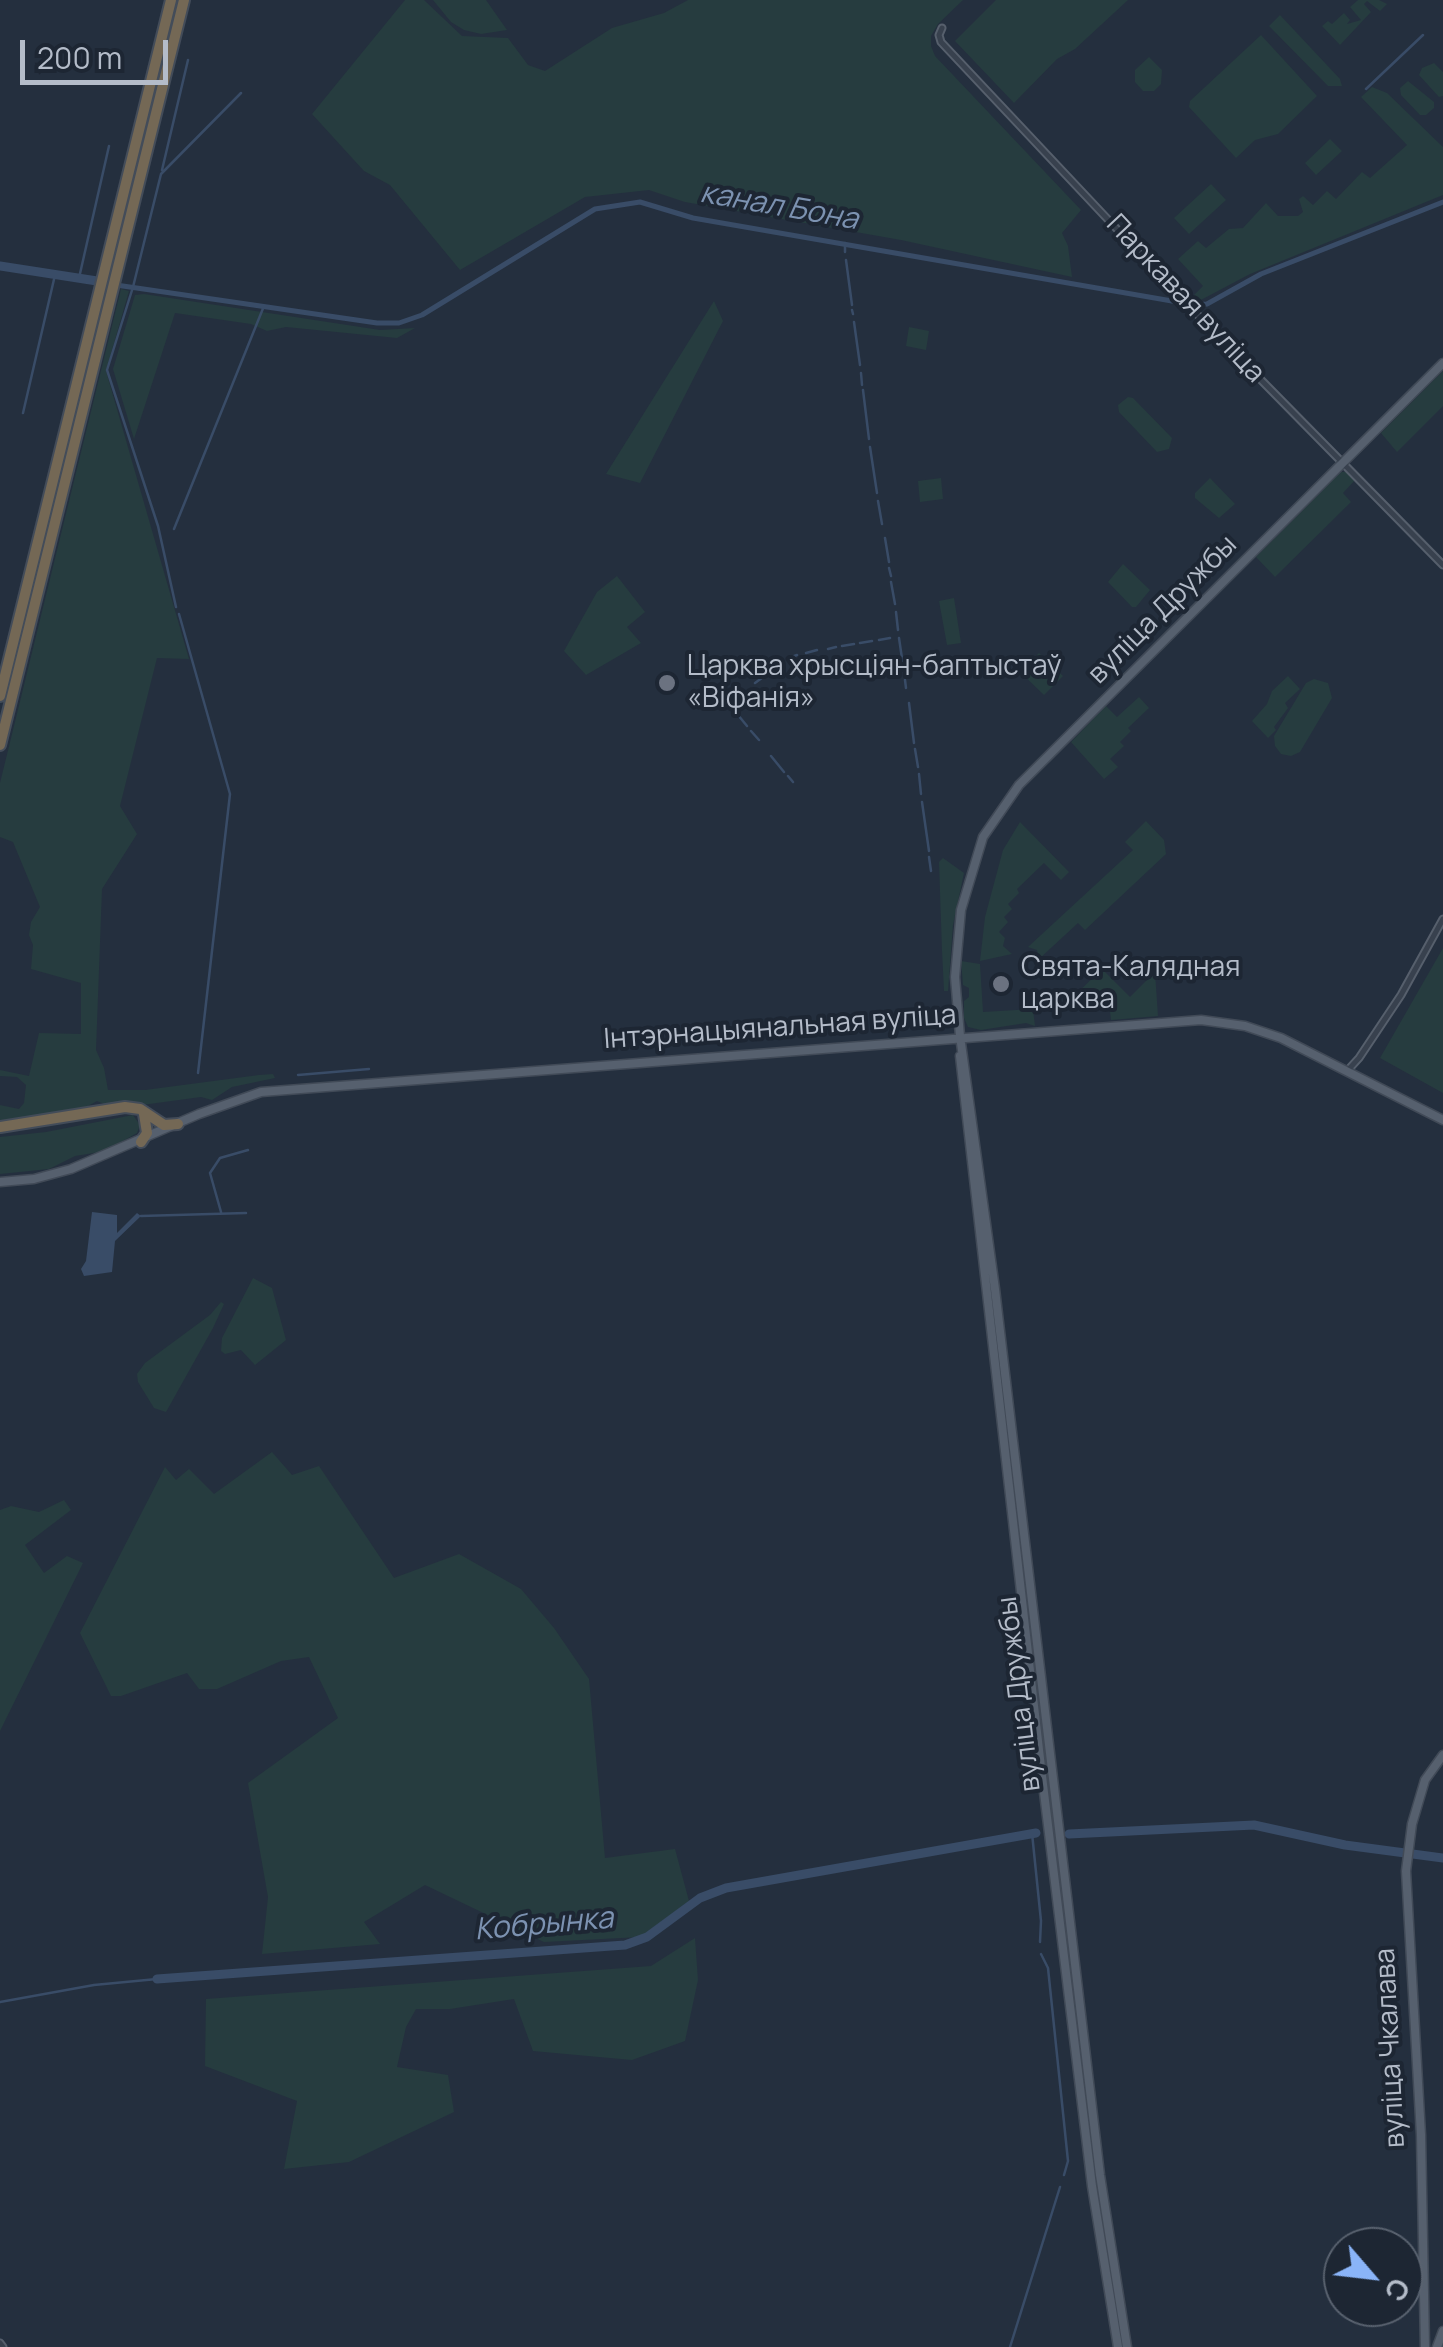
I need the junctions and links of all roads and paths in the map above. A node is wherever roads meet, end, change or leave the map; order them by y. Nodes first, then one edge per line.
1 (171, 0) edge
2 (184, 0) edge
3 (942, 28) dead end
4 (1443, 363) edge
5 (1344, 462) junction
6 (1443, 565) edge
7 (0, 696) edge
8 (0, 745) edge
9 (1443, 919) edge
10 (960, 1036) junction
11 (1348, 1070) junction
12 (140, 1109) junction
13 (1443, 1120) edge
14 (178, 1124) junction
15 (0, 1128) edge
16 (158, 1133) junction
17 (140, 1142) junction
18 (0, 1182) edge
19 (992, 1300) junction
20 (1013, 1486) junction
21 (1027, 1598) junction
22 (1443, 1756) edge
23 (1048, 1786) junction
24 (1062, 1943) junction
25 (1077, 1992) junction
26 (1096, 2175) junction
27 (1443, 2332) edge
28 (1118, 2347) edge
29 (1127, 2347) edge
30 (1425, 2347) edge
31 (1437, 2347) edge

1 - 7 highway
2 - 8 highway
3 - 5 street, Паркавая вуліца
4 - 5 main road, вуліца Дружбы
5 - 6 street, Паркавая вуліца
5 - 10 main road, вуліца Дружбы
9 - 11 street
10 - 11 main road, Інтэрнацыянальная вуліца
10 - 14 main road, Інтэрнацыянальная вуліца
10 - 19 main road, вуліца Дружбы
10 - 19 main road, вуліца Дружбы
11 - 13 main road, Інтэрнацыянальная вуліца
12 - 14 highway
12 - 15 highway
12 - 16 highway
12 - 17 highway
14 - 16 main road, Інтэрнацыянальная вуліца
16 - 17 main road, Інтэрнацыянальная вуліца
17 - 18 main road, Інтэрнацыянальная вуліца
19 - 20 main road, вуліца Дружбы
19 - 20 main road, вуліца Дружбы
20 - 21 main road, вуліца Дружбы
21 - 23 main road, вуліца Дружбы
21 - 23 main road, вуліца Дружбы
22 - 30 main road, вуліца Чкалава
23 - 24 main road, вуліца Дружбы
23 - 25 main road, вуліца Дружбы
24 - 25 main road
24 - 26 main road, вуліца Дружбы
25 - 26 main road, вуліца Дружбы
26 - 28 main road, вуліца Дружбы
26 - 29 main road, вуліца Дружбы
27 - 31 main road

